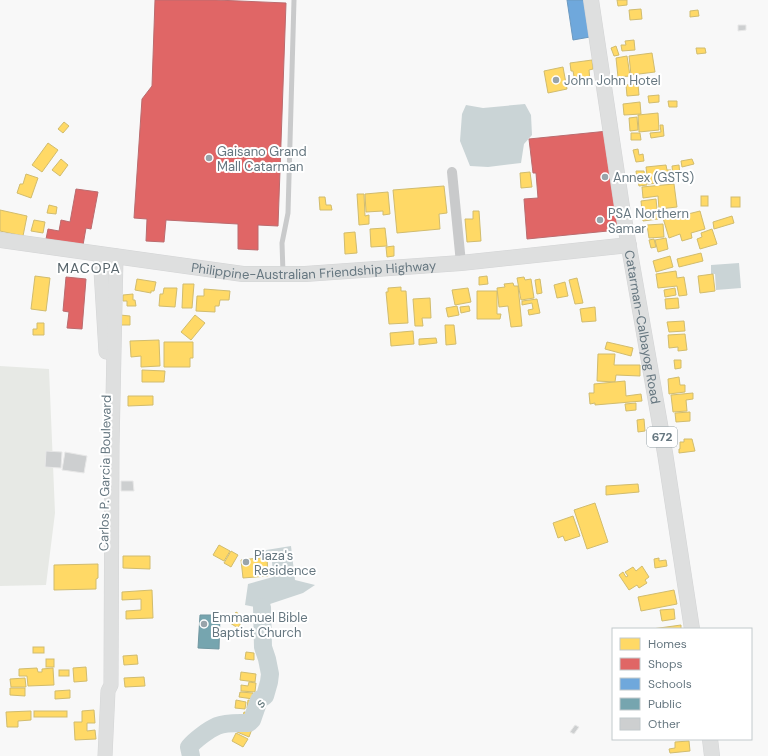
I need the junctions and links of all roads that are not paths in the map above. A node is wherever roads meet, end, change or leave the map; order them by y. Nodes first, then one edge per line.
1 (294, 0) edge
2 (591, 0) edge
3 (452, 172) dead end
4 (0, 240) edge
5 (629, 245) junction
6 (100, 254) junction
7 (116, 256) junction
8 (461, 263) junction
9 (283, 274) junction
10 (110, 369) junction
11 (692, 628) edge
12 (710, 740) edge
13 (105, 756) edge
14 (712, 756) edge

1 - 9 lane
2 - 5 main road, Catarman-Calbayog Road / 672
3 - 8 street
4 - 6 main road, Philippine-Australian Friendship Highway
5 - 8 main road, Philippine-Australian Friendship Highway
5 - 11 main road, Catarman-Calbayog Road / 672
6 - 7 main road, Philippine-Australian Friendship Highway
6 - 10 main road, Carlos P. Garcia Boulevard
7 - 9 main road, Philippine-Australian Friendship Highway
7 - 10 main road, Carlos P. Garcia Boulevard
8 - 9 main road, Philippine-Australian Friendship Highway
10 - 13 main road, Carlos P. Garcia Boulevard
12 - 14 main road

